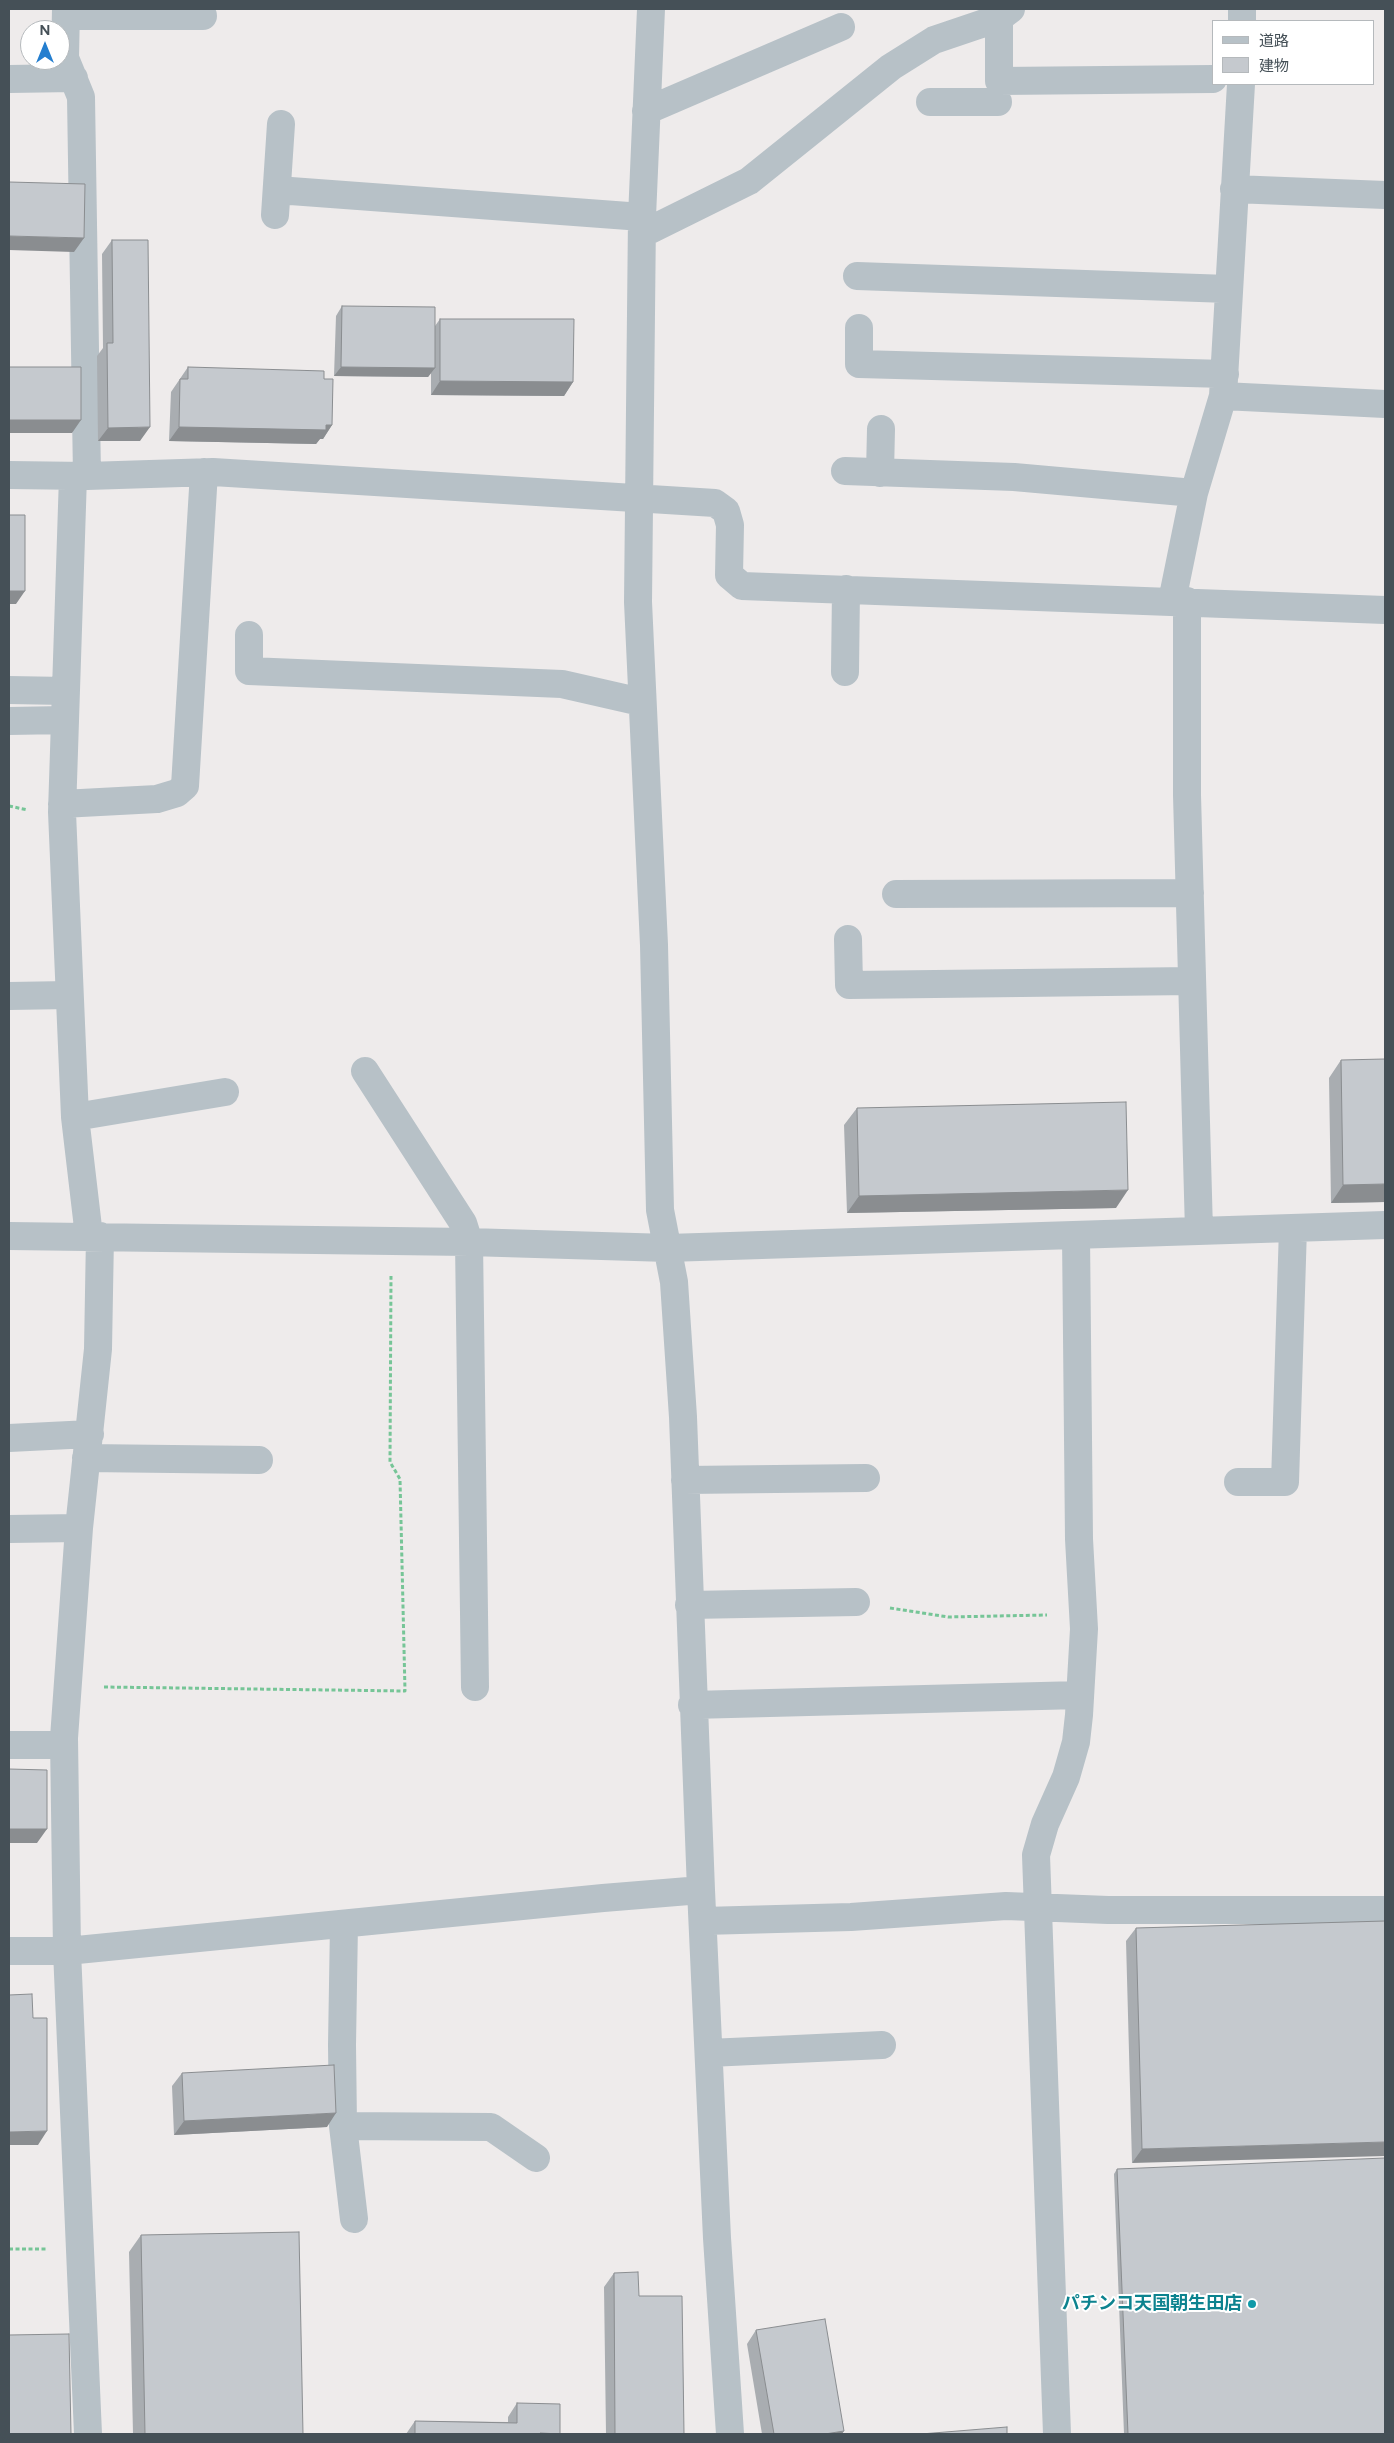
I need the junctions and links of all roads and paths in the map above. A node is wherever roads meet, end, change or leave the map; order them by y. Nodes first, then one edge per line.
1 (652, 9) edge
2 (66, 13) edge
3 (1005, 14) edge
4 (203, 16) dead end
5 (841, 27) dead end
6 (74, 78) junction
7 (9, 79) edge
8 (1212, 79) edge
9 (1241, 85) edge
10 (998, 100) junction
11 (930, 102) dead end
12 (646, 111) junction
13 (281, 124) dead end
14 (1234, 189) junction
15 (1385, 195) edge
16 (642, 225) junction
17 (857, 276) dead end
18 (1228, 289) junction
19 (859, 328) dead end
20 (1224, 385) junction
21 (1385, 404) edge
22 (881, 429) dead end
23 (845, 471) dead end
24 (204, 472) junction
25 (880, 473) junction
26 (9, 475) edge
27 (80, 476) junction
28 (1194, 493) junction
29 (638, 499) junction
30 (846, 590) junction
31 (1179, 602) junction
32 (1385, 610) edge
33 (249, 635) dead end
34 (845, 672) dead end
35 (9, 690) edge
36 (66, 691) junction
37 (641, 702) junction
38 (65, 720) junction
39 (9, 721) edge
40 (62, 804) junction
41 (1190, 893) junction
42 (896, 894) dead end
43 (848, 939) dead end
44 (1192, 982) junction
45 (68, 995) junction
46 (9, 996) edge
47 (364, 1071) dead end
48 (225, 1092) dead end
49 (75, 1117) junction
50 (1385, 1225) edge
51 (1293, 1228) junction
52 (1199, 1231) junction
53 (1076, 1235) junction
54 (9, 1236) edge
55 (95, 1236) junction
56 (391, 1241) junction
57 (469, 1242) junction
58 (668, 1248) junction
59 (9, 1438) edge
60 (88, 1446) junction
61 (259, 1460) dead end
62 (866, 1478) dead end
63 (685, 1480) junction
64 (1238, 1482) dead end
65 (79, 1528) junction
66 (9, 1529) edge
67 (856, 1602) joint
68 (689, 1605) junction
69 (1083, 1615) junction
70 (67, 1687) junction
71 (476, 1687) dead end
72 (1080, 1696) junction
73 (692, 1706) junction
74 (9, 1745) edge
75 (64, 1745) junction
76 (701, 1890) junction
77 (1037, 1908) junction
78 (1385, 1910) edge
79 (704, 1921) junction
80 (344, 1924) junction
81 (9, 1951) edge
82 (67, 1951) junction
83 (882, 2045) dead end
84 (709, 2053) junction
85 (343, 2126) junction
86 (536, 2158) dead end
87 (354, 2219) dead end
88 (88, 2434) edge
89 (730, 2434) edge
90 (1057, 2434) edge

1 - 12 street
2 - 4 street
2 - 6 street
3 - 10 street
3 - 16 street
5 - 12 street
6 - 7 street
6 - 27 street
8 - 10 street
9 - 14 street
10 - 11 street
12 - 16 street
13 - 16 street
14 - 15 street
14 - 18 street
16 - 29 street
17 - 18 street
18 - 20 street
19 - 20 street
20 - 21 street
20 - 28 street
22 - 25 street
23 - 25 street
24 - 27 street
24 - 29 street
24 - 40 street
25 - 28 street
26 - 27 street
27 - 36 street
28 - 31 street
29 - 30 street
29 - 37 street
30 - 31 street
30 - 34 street
31 - 32 street
31 - 41 street
33 - 37 street
35 - 36 street
36 - 38 street
37 - 58 street
38 - 39 street
38 - 40 street
40 - 45 street
41 - 42 street
41 - 44 street
43 - 44 street
44 - 52 street
45 - 46 street
45 - 49 street
47 - 57 street
48 - 49 street
49 - 55 street
50 - 51 street
51 - 52 street
51 - 64 street
52 - 53 street
53 - 58 street
53 - 69 street
54 - 55 street
55 - 56 street
55 - 60 street
56 - 57 street
56 - 70 path
57 - 58 street
57 - 71 street
58 - 63 street
59 - 60 street
60 - 61 street
60 - 65 street
62 - 63 street
63 - 68 street
65 - 66 street
65 - 70 street
67 - 68 street
67 - 69 path
68 - 73 street
69 - 72 street
70 - 75 street
72 - 73 street
72 - 77 street
73 - 76 street
74 - 75 street
75 - 82 street
76 - 79 street
76 - 80 street
77 - 78 street
77 - 79 street
77 - 90 street
79 - 84 street
80 - 82 street
80 - 85 street
81 - 82 street
82 - 88 street
83 - 84 street
84 - 89 street
85 - 86 street
85 - 87 street

